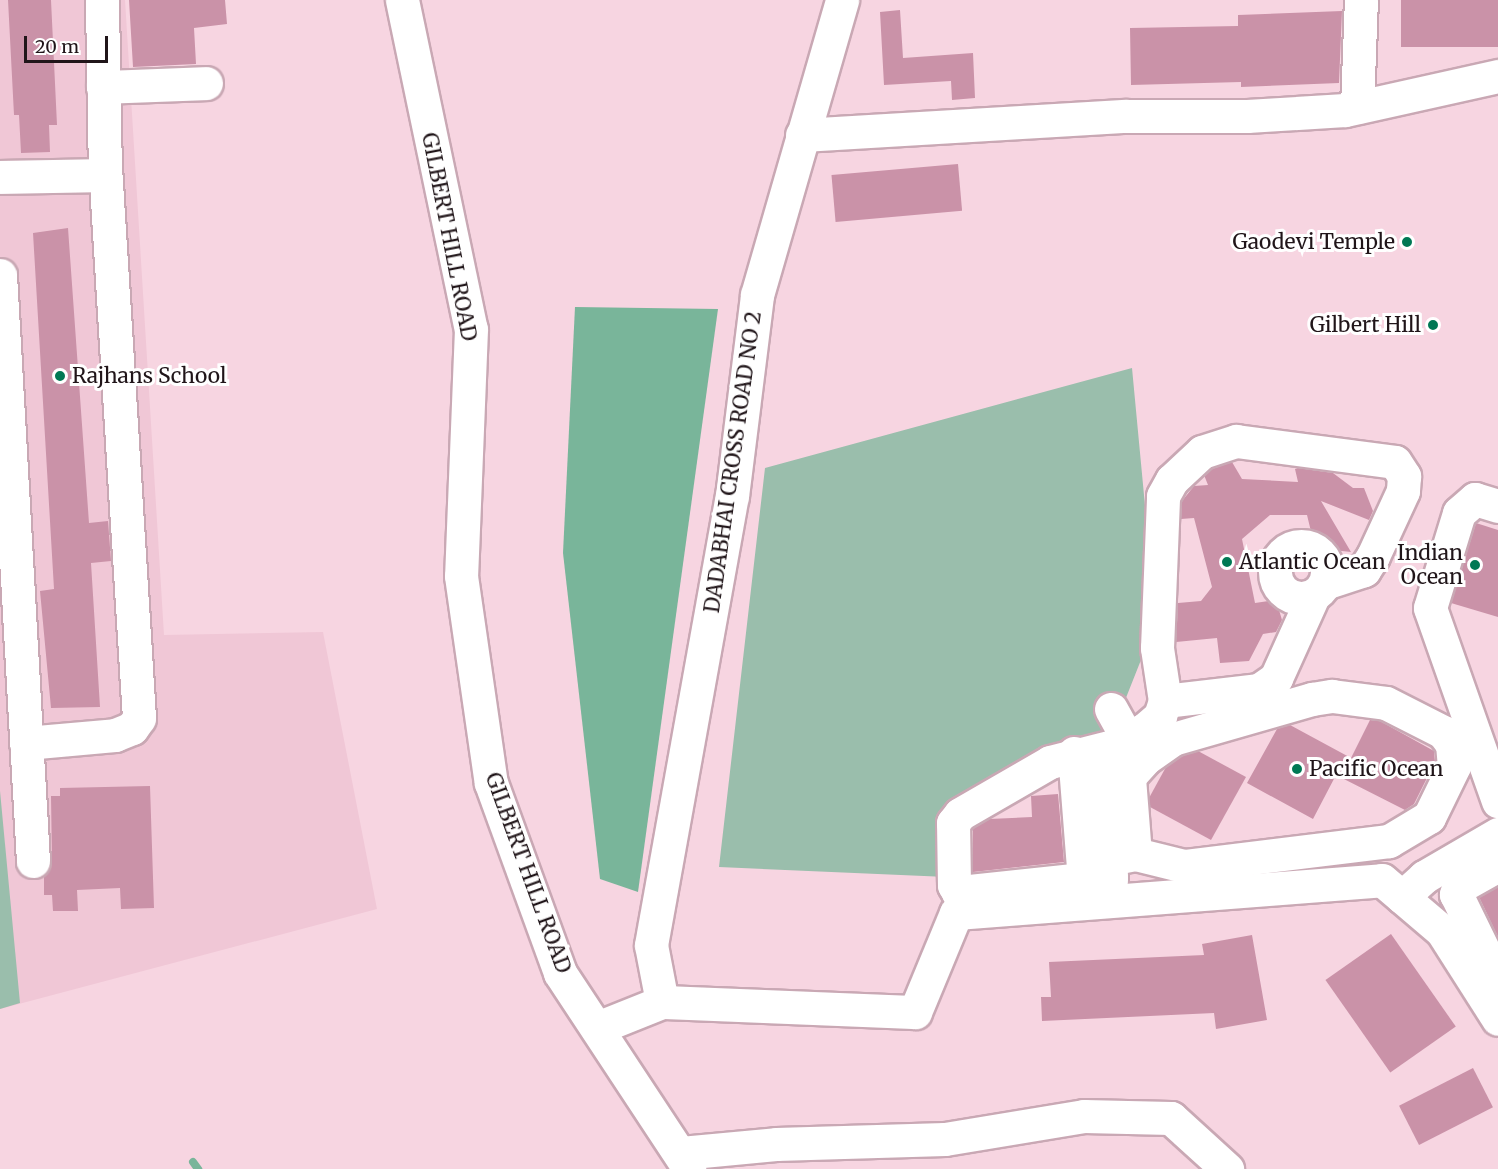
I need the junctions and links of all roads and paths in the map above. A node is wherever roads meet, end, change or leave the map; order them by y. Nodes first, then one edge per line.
1 (102, 0) edge
2 (402, 0) edge
3 (842, 0) edge
4 (1361, 0) edge
5 (1498, 76) edge
6 (206, 83) dead end
7 (104, 87) junction
8 (1357, 107) junction
9 (802, 135) junction
10 (105, 167) junction
11 (0, 177) edge
12 (0, 274) edge
13 (1498, 506) edge
14 (1164, 701) junction
15 (1111, 709) dead end
16 (1120, 742) junction
17 (26, 743) junction
18 (1074, 753) junction
19 (1491, 758) edge
20 (1129, 778) junction
21 (1107, 801) junction
22 (1498, 801) edge
23 (1498, 834) edge
24 (33, 861) dead end
25 (1106, 864) junction
26 (1498, 865) edge
27 (1402, 897) junction
28 (1496, 1000) edge
29 (662, 1002) junction
30 (597, 1028) junction
31 (685, 1161) edge
32 (1227, 1169) edge

1 - 7 street
2 - 30 street, GILBERT HILL ROAD
3 - 9 street, DADABHAI CROSS ROAD NO 2
4 - 8 street
5 - 8 street
6 - 7 street
7 - 10 street
8 - 9 street
9 - 29 street, DADABHAI CROSS ROAD NO 2
10 - 11 street
10 - 17 street
12 - 17 street
13 - 19 street
14 - 14 street
14 - 16 street
15 - 16 street
16 - 18 street
16 - 21 street
17 - 24 street
18 - 25 street
18 - 25 street
19 - 22 street
20 - 21 street
20 - 25 street
20 - 25 street
21 - 25 street
23 - 27 street
25 - 27 street
25 - 29 street
26 - 28 street
27 - 28 street
29 - 30 street
30 - 31 street, GILBERT HILL ROAD
31 - 32 street, GILBERT HILL ROAD

